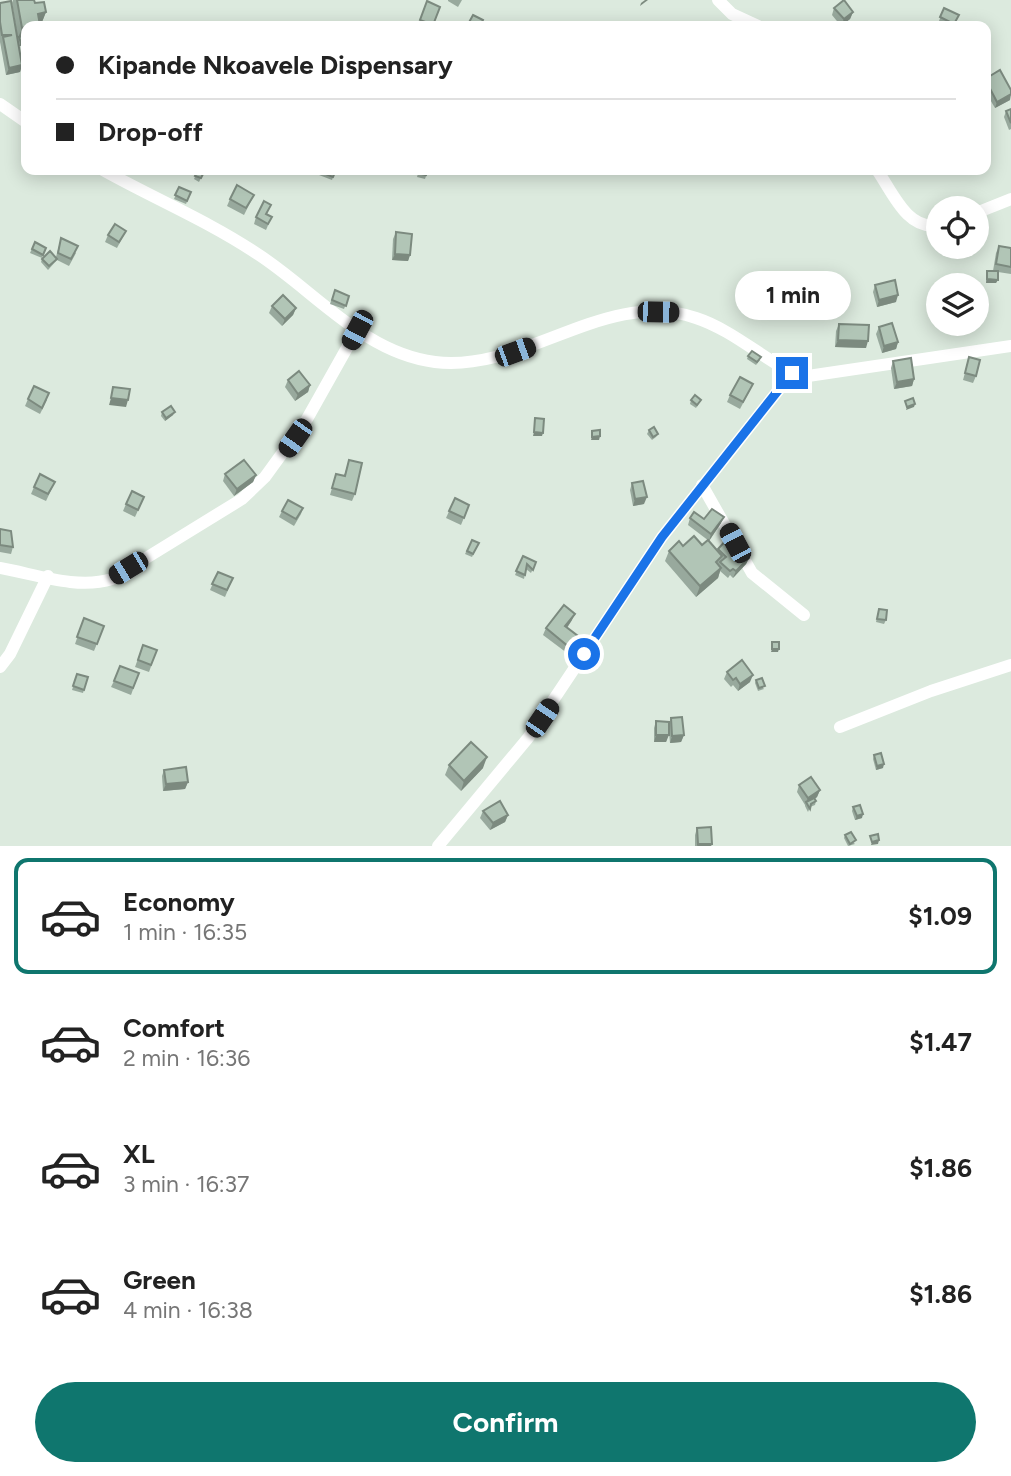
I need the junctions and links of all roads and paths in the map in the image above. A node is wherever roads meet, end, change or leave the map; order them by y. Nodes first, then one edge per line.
1 (719, 0) edge
2 (747, 21) edge
3 (0, 104) edge
4 (21, 119) edge
5 (112, 175) edge
6 (881, 175) edge
7 (1011, 199) edge
8 (989, 208) edge
9 (926, 225) edge
10 (357, 330) junction
11 (1011, 346) edge
12 (792, 373) junction
13 (702, 485) junction
14 (0, 568) edge
15 (48, 576) junction
16 (804, 615) dead end
17 (1011, 665) edge
18 (0, 667) edge
19 (840, 727) dead end
20 (439, 846) edge

1 - 2 street
3 - 4 street
5 - 10 street
6 - 9 street
7 - 8 street
10 - 12 street
10 - 15 street
11 - 12 street
12 - 13 street
13 - 16 street
13 - 20 street
14 - 15 street
15 - 18 street
17 - 19 street

